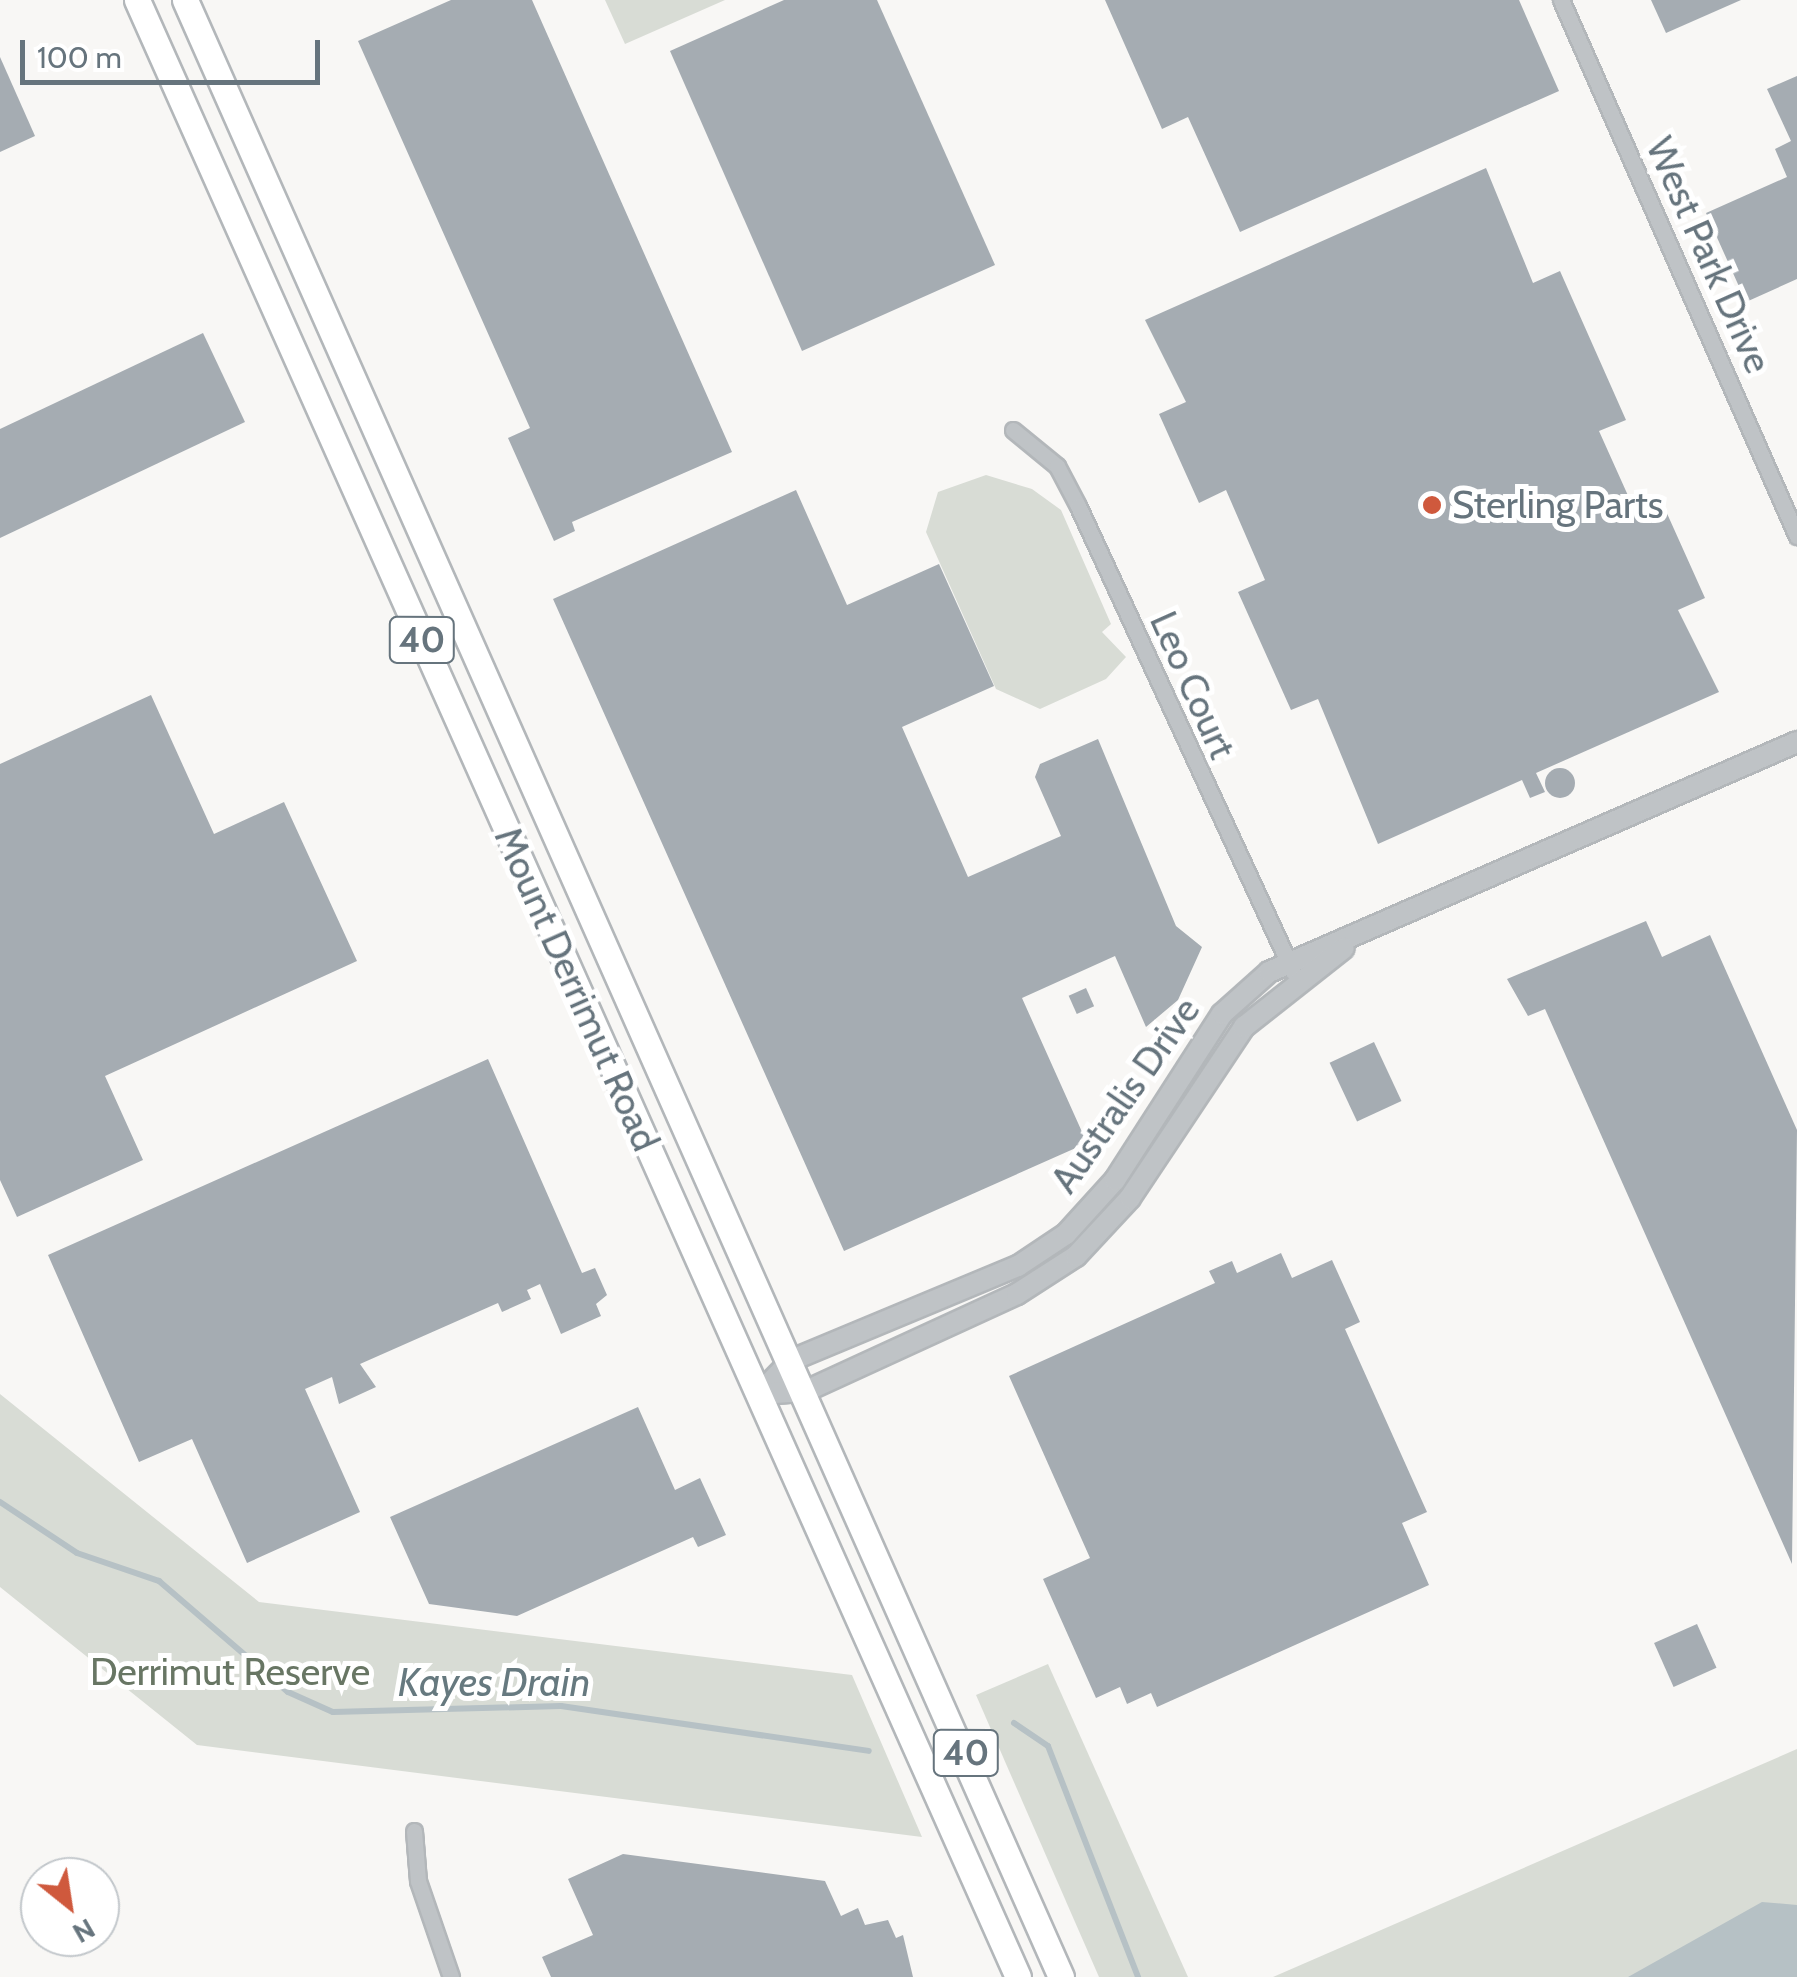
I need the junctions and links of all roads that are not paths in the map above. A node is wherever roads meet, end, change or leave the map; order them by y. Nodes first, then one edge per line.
1 (137, 0) edge
2 (185, 0) edge
3 (1560, 0) edge
4 (1013, 430) dead end
5 (1797, 536) edge
6 (1797, 742) edge
7 (1797, 758) edge
8 (1712, 782) junction
9 (1293, 971) junction
10 (792, 1360) junction
11 (806, 1392) junction
12 (758, 1394) junction
13 (414, 1831) dead end
14 (451, 1977) edge
15 (1018, 1977) edge
16 (1060, 1977) edge

1 - 12 main road, Mount Derrimut Road / 40
2 - 10 main road, Mount Derrimut Road / 40
3 - 5 street, West Park Drive
4 - 9 street, Leo Court
6 - 8 street, Australis Drive
7 - 8 street, Australis Drive
8 - 9 street, Australis Drive
9 - 10 street, Australis Drive
9 - 11 street, Australis Drive
10 - 11 main road, Mount Derrimut Road / 40
10 - 12 street
11 - 12 street
11 - 16 main road, Mount Derrimut Road / 40
12 - 15 main road, Mount Derrimut Road / 40
13 - 14 street

